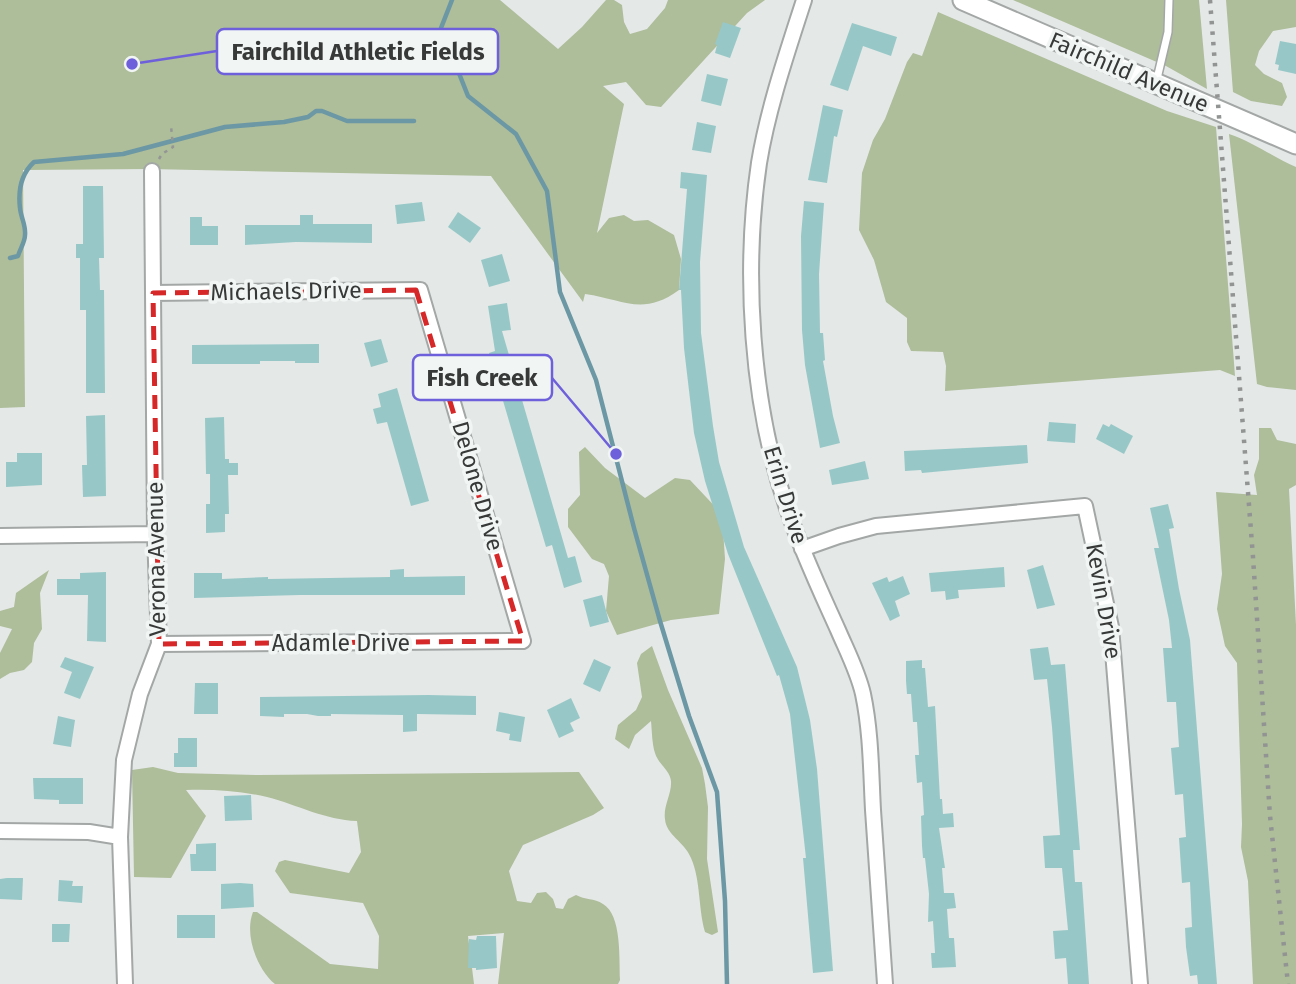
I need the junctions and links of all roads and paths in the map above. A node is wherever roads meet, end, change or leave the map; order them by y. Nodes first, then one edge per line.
1 (804, 0) edge
2 (963, 0) edge
3 (1169, 0) edge
4 (1155, 84) junction
5 (171, 125) dead end
6 (1296, 144) edge
7 (152, 171) joint
8 (420, 290) joint
9 (153, 293) junction
10 (155, 534) junction
11 (0, 536) edge
12 (802, 549) junction
13 (523, 641) joint
14 (159, 644) junction
15 (0, 831) edge
16 (120, 837) junction
17 (125, 984) edge
18 (885, 984) edge
19 (1140, 984) edge

1 - 12 street, Erin Drive
2 - 4 main road, Fairchild Avenue
3 - 4 lane
4 - 6 main road, Fairchild Avenue
5 - 7 path
7 - 9 street, Verona Avenue
8 - 9 street, Michaels Drive
8 - 13 street, Delone Drive
9 - 10 street, Verona Avenue
10 - 11 street
10 - 14 street, Verona Avenue
12 - 18 street, Erin Drive
12 - 19 street, Kevin Drive
13 - 14 street, Adamle Drive
14 - 16 street, Verona Avenue
15 - 16 street
16 - 17 street, Verona Avenue

